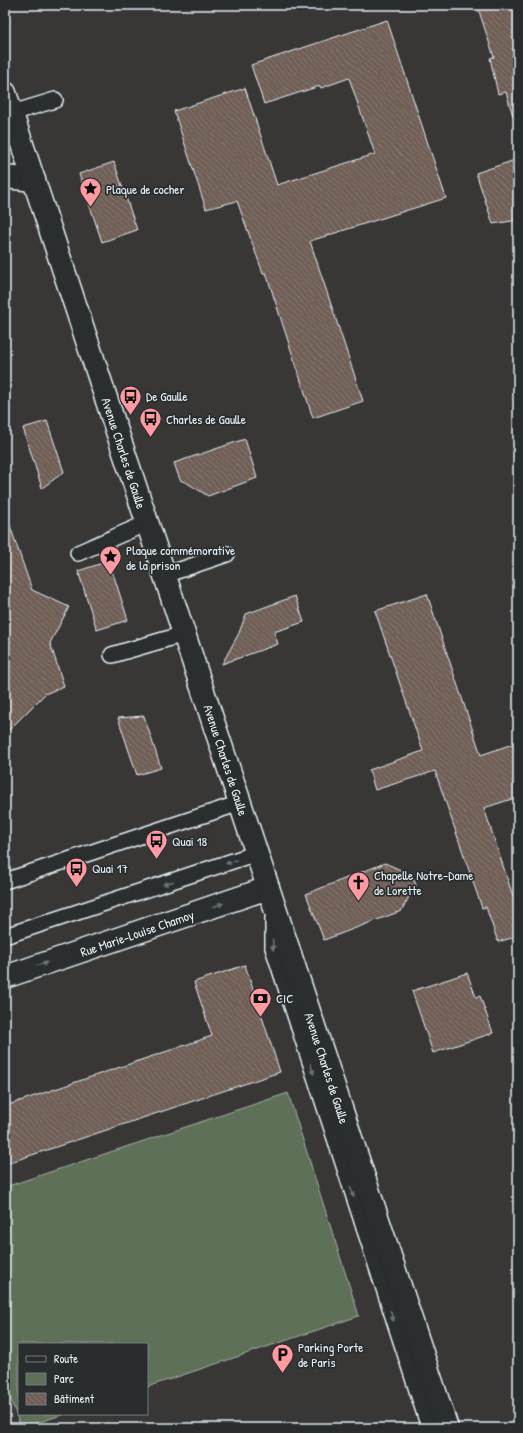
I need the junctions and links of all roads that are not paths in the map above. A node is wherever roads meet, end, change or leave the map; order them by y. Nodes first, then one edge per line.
1 (5, 93) edge
2 (56, 100) dead end
3 (12, 113) junction
4 (5, 177) edge
5 (34, 180) junction
6 (147, 523) junction
7 (78, 553) dead end
8 (227, 554) dead end
9 (165, 575) junction
10 (184, 634) junction
11 (112, 655) dead end
12 (240, 803) junction
13 (257, 853) junction
14 (5, 881) edge
15 (271, 897) junction
16 (5, 936) edge
17 (5, 976) edge
18 (431, 1428) edge
19 (447, 1428) edge

1 - 3 main road, Avenue Charles de Gaulle
2 - 3 lane
3 - 5 main road, Avenue Charles de Gaulle
4 - 5 main road
5 - 6 main road, Avenue Charles de Gaulle
6 - 7 lane
6 - 9 main road, Avenue Charles de Gaulle
8 - 9 lane
9 - 10 main road, Avenue Charles de Gaulle
10 - 11 lane
10 - 12 main road, Avenue Charles de Gaulle
12 - 13 main road, Avenue Charles de Gaulle
12 - 14 lane
13 - 15 main road, Avenue Charles de Gaulle
13 -> 16 lane
17 -> 15 main road, Rue Marie-Louise Chamoy
15 -> 18 lane
15 - 19 main road, Avenue Charles de Gaulle

